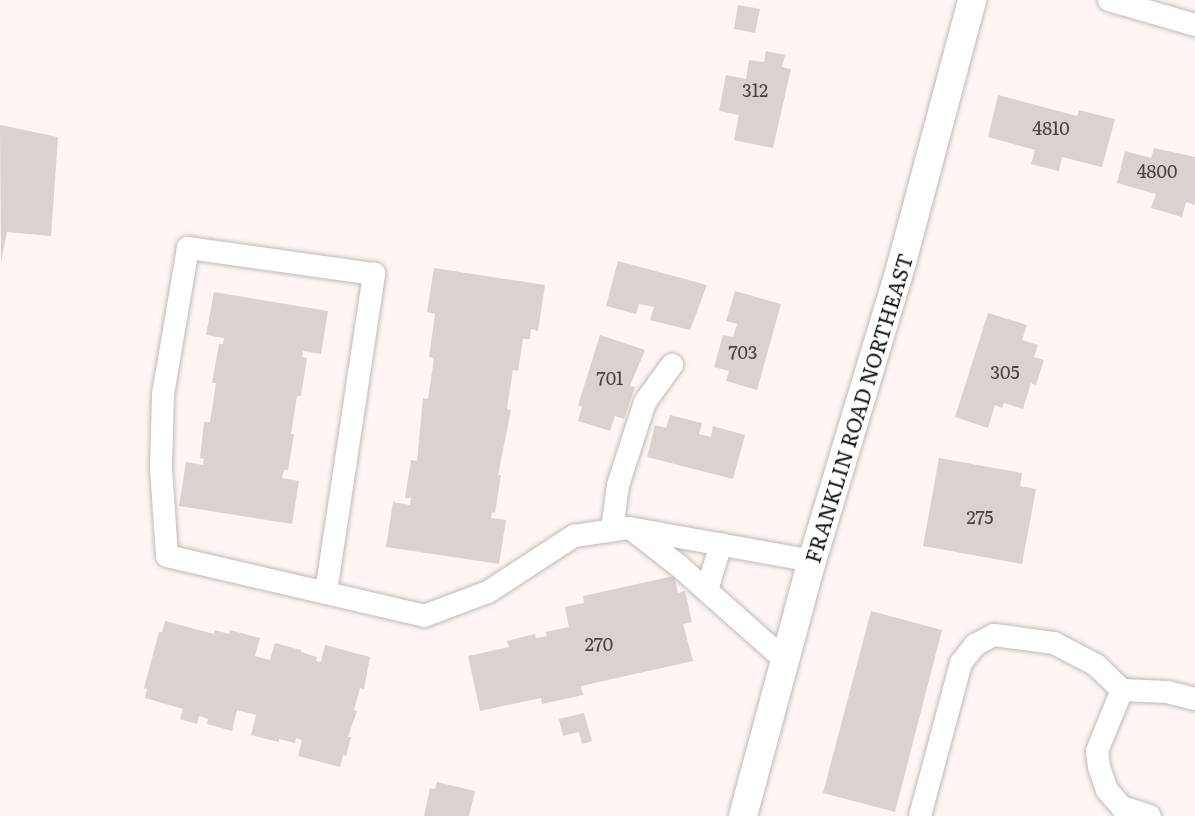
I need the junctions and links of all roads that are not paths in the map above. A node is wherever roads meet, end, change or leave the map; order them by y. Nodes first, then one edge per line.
1 (972, 0) edge
2 (1109, 0) edge
3 (1195, 25) edge
4 (672, 365) dead end
5 (620, 529) junction
6 (721, 544) junction
7 (812, 561) junction
8 (707, 590) junction
9 (326, 592) junction
10 (785, 660) junction
11 (1122, 690) junction
12 (1195, 699) edge
13 (743, 816) edge
14 (920, 816) edge
15 (1150, 816) edge

1 - 7 street, FRANKLIN ROAD NORTHEAST
2 - 3 street
4 - 5 street
5 - 6 street
5 - 8 street
5 - 9 street
6 - 7 street
6 - 8 street
7 - 10 street, FRANKLIN ROAD NORTHEAST
8 - 10 street
9 - 9 street
10 - 13 street, FRANKLIN ROAD NORTHEAST
11 - 12 street
11 - 14 street
11 - 15 street

